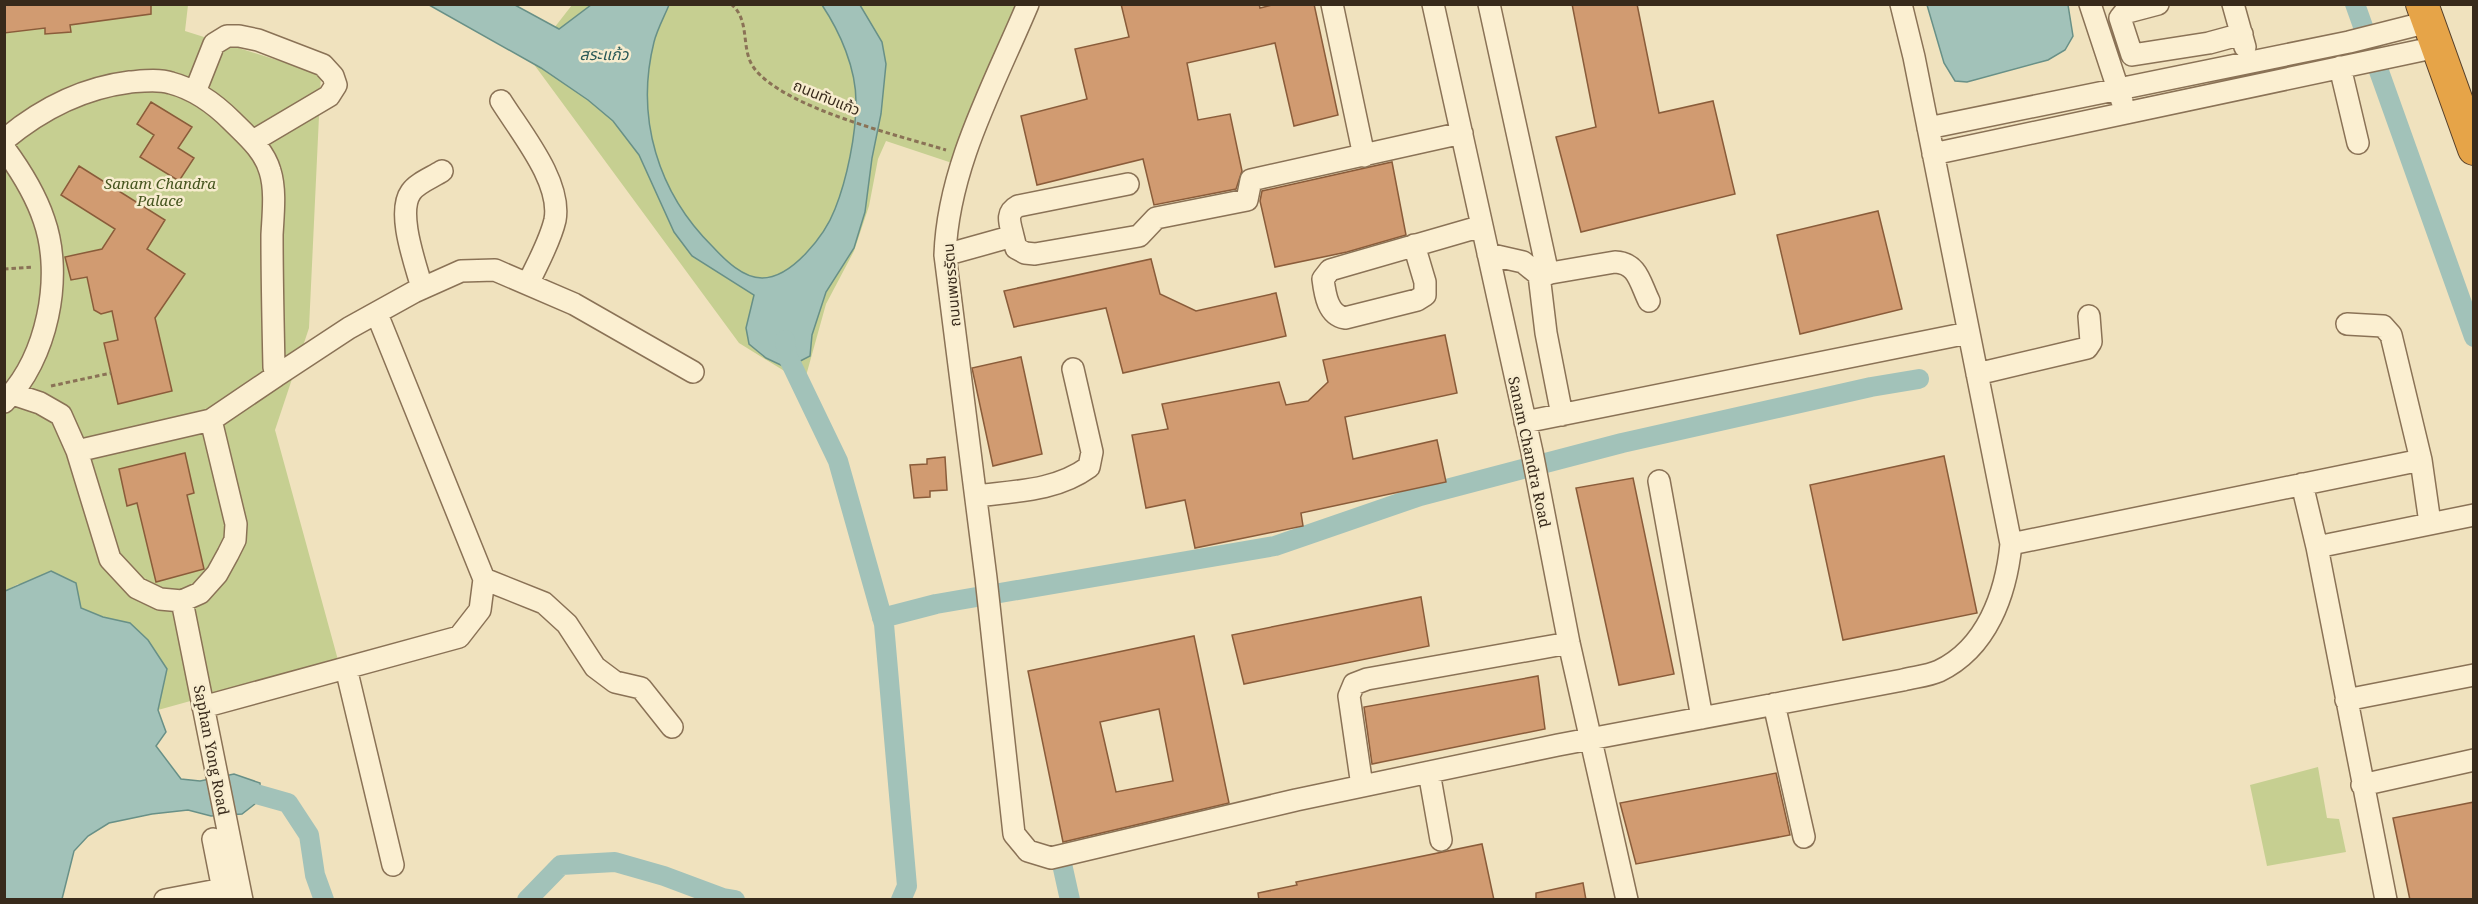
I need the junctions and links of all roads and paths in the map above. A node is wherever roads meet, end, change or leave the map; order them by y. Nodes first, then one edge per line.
1 (731, 4) edge
2 (1028, 4) edge
3 (1332, 4) edge
4 (1433, 4) edge
5 (1489, 4) edge
6 (1901, 4) edge
7 (2090, 4) edge
8 (2158, 4) edge
9 (2233, 4) edge
10 (2429, 25) edge
11 (2242, 34) junction
12 (2248, 62) junction
13 (2348, 66) junction
14 (2251, 86) junction
15 (2118, 88) junction
16 (195, 92) junction
17 (501, 101) dead end
18 (2126, 113) junction
19 (1928, 128) junction
20 (1462, 133) junction
21 (4, 140) edge
22 (253, 141) junction
23 (2358, 143) dead end
24 (4, 148) edge
25 (2474, 149) edge
26 (1933, 154) junction
27 (964, 156) junction
28 (1364, 156) junction
29 (442, 171) dead end
30 (1128, 184) dead end
31 (1482, 226) junction
32 (1013, 236) junction
33 (1414, 246) junction
34 (1488, 254) junction
35 (945, 255) junction
36 (52, 266) junction
37 (4, 269) edge
38 (1543, 274) junction
39 (528, 284) junction
40 (422, 288) junction
41 (1649, 301) dead end
42 (377, 314) junction
43 (2089, 316) dead end
44 (2347, 324) dead end
45 (1968, 333) junction
46 (1073, 369) dead end
47 (693, 372) dead end
48 (111, 373) dead end
49 (1977, 374) junction
50 (276, 376) junction
51 (9, 398) edge
52 (1562, 415) junction
53 (212, 420) junction
54 (1525, 422) junction
55 (77, 451) junction
56 (2421, 460) junction
57 (1659, 480) dead end
58 (2302, 484) junction
59 (976, 496) junction
60 (2474, 515) edge
61 (2430, 523) junction
62 (2011, 544) junction
63 (2317, 547) junction
64 (484, 579) junction
65 (182, 601) junction
66 (1569, 643) junction
67 (345, 668) junction
68 (2474, 675) edge
69 (2346, 700) junction
70 (1774, 704) junction
71 (203, 707) junction
72 (1702, 718) junction
73 (672, 727) dead end
74 (1591, 738) junction
75 (2474, 760) edge
76 (1429, 772) junction
77 (2362, 785) junction
78 (1362, 786) junction
79 (221, 834) junction
80 (1804, 837) dead end
81 (1441, 840) dead end
82 (393, 864) dead end
83 (224, 894) edge
84 (165, 900) edge
85 (242, 900) edge
86 (1627, 900) edge
87 (2386, 900) edge

1 - 27 path, ถนนทับแก้ว
2 - 27 street, ถนนเพชรรัตน
3 - 28 street
4 - 20 street, Sanam Chandra Road
5 - 38 street
6 - 19 street, ถนนเพชรรัตน
7 - 15 street
8 - 11 street
9 - 11 street
10 - 12 street
10 - 13 street
10 - 25 highway
11 - 12 street
12 - 14 street
12 - 15 street
13 - 14 street
13 - 23 street
14 - 18 street
15 - 18 street
15 - 19 street
16 - 21 street
16 - 22 street
16 - 22 street
17 - 39 street
18 - 26 street
19 - 26 street, ถนนเพชรรัตน
20 - 28 street
20 - 31 street, Sanam Chandra Road
22 - 50 street
24 - 36 street
26 - 45 street, ถนนเพชรรัตน
27 - 35 street, ถนนเพชรรัตน
28 - 32 street
29 - 40 street
30 - 32 street
31 - 33 street
31 - 34 street, Sanam Chandra Road
32 - 35 street
33 - 33 street
34 - 38 street
34 - 54 street, Sanam Chandra Road
35 - 59 street, ถนนเพชรรัตน
36 - 37 path
36 - 51 street
38 - 41 street
38 - 52 street
39 - 40 street
39 - 47 street
40 - 42 street
42 - 50 street
42 - 64 street
43 - 49 street
44 - 56 street
45 - 49 street, ถนนเพชรรัตน
45 - 52 street
46 - 59 street
48 - 51 path
49 - 62 street, ถนนเพชรรัตน
50 - 53 street
51 - 55 street
52 - 54 street
53 - 55 street
53 - 65 street
54 - 66 street, Sanam Chandra Road
55 - 65 street
56 - 58 street
56 - 61 street
57 - 72 street
58 - 62 street
58 - 63 street
59 - 78 street, ถนนเพชรรัตน
60 - 61 street
61 - 63 street
62 - 70 street, ถนนเพชรรัตน
63 - 69 street
64 - 67 street
64 - 73 street
65 - 71 street, Saphan Yong Road
66 - 74 street, Sanam Chandra Road
66 - 78 street
67 - 71 street
67 - 82 street
68 - 69 street
69 - 77 street
70 - 72 street, ถนนเพชรรัตน
70 - 80 street
71 - 79 street, Saphan Yong Road
72 - 74 street, ถนนเพชรรัตน
74 - 76 street, ถนนเพชรรัตน
74 - 86 street, Sanam Chandra Road
75 - 77 street
76 - 78 street, ถนนเพชรรัตน
76 - 81 street
77 - 87 street
79 - 83 street
79 - 85 street, Saphan Yong Road
83 - 84 street

